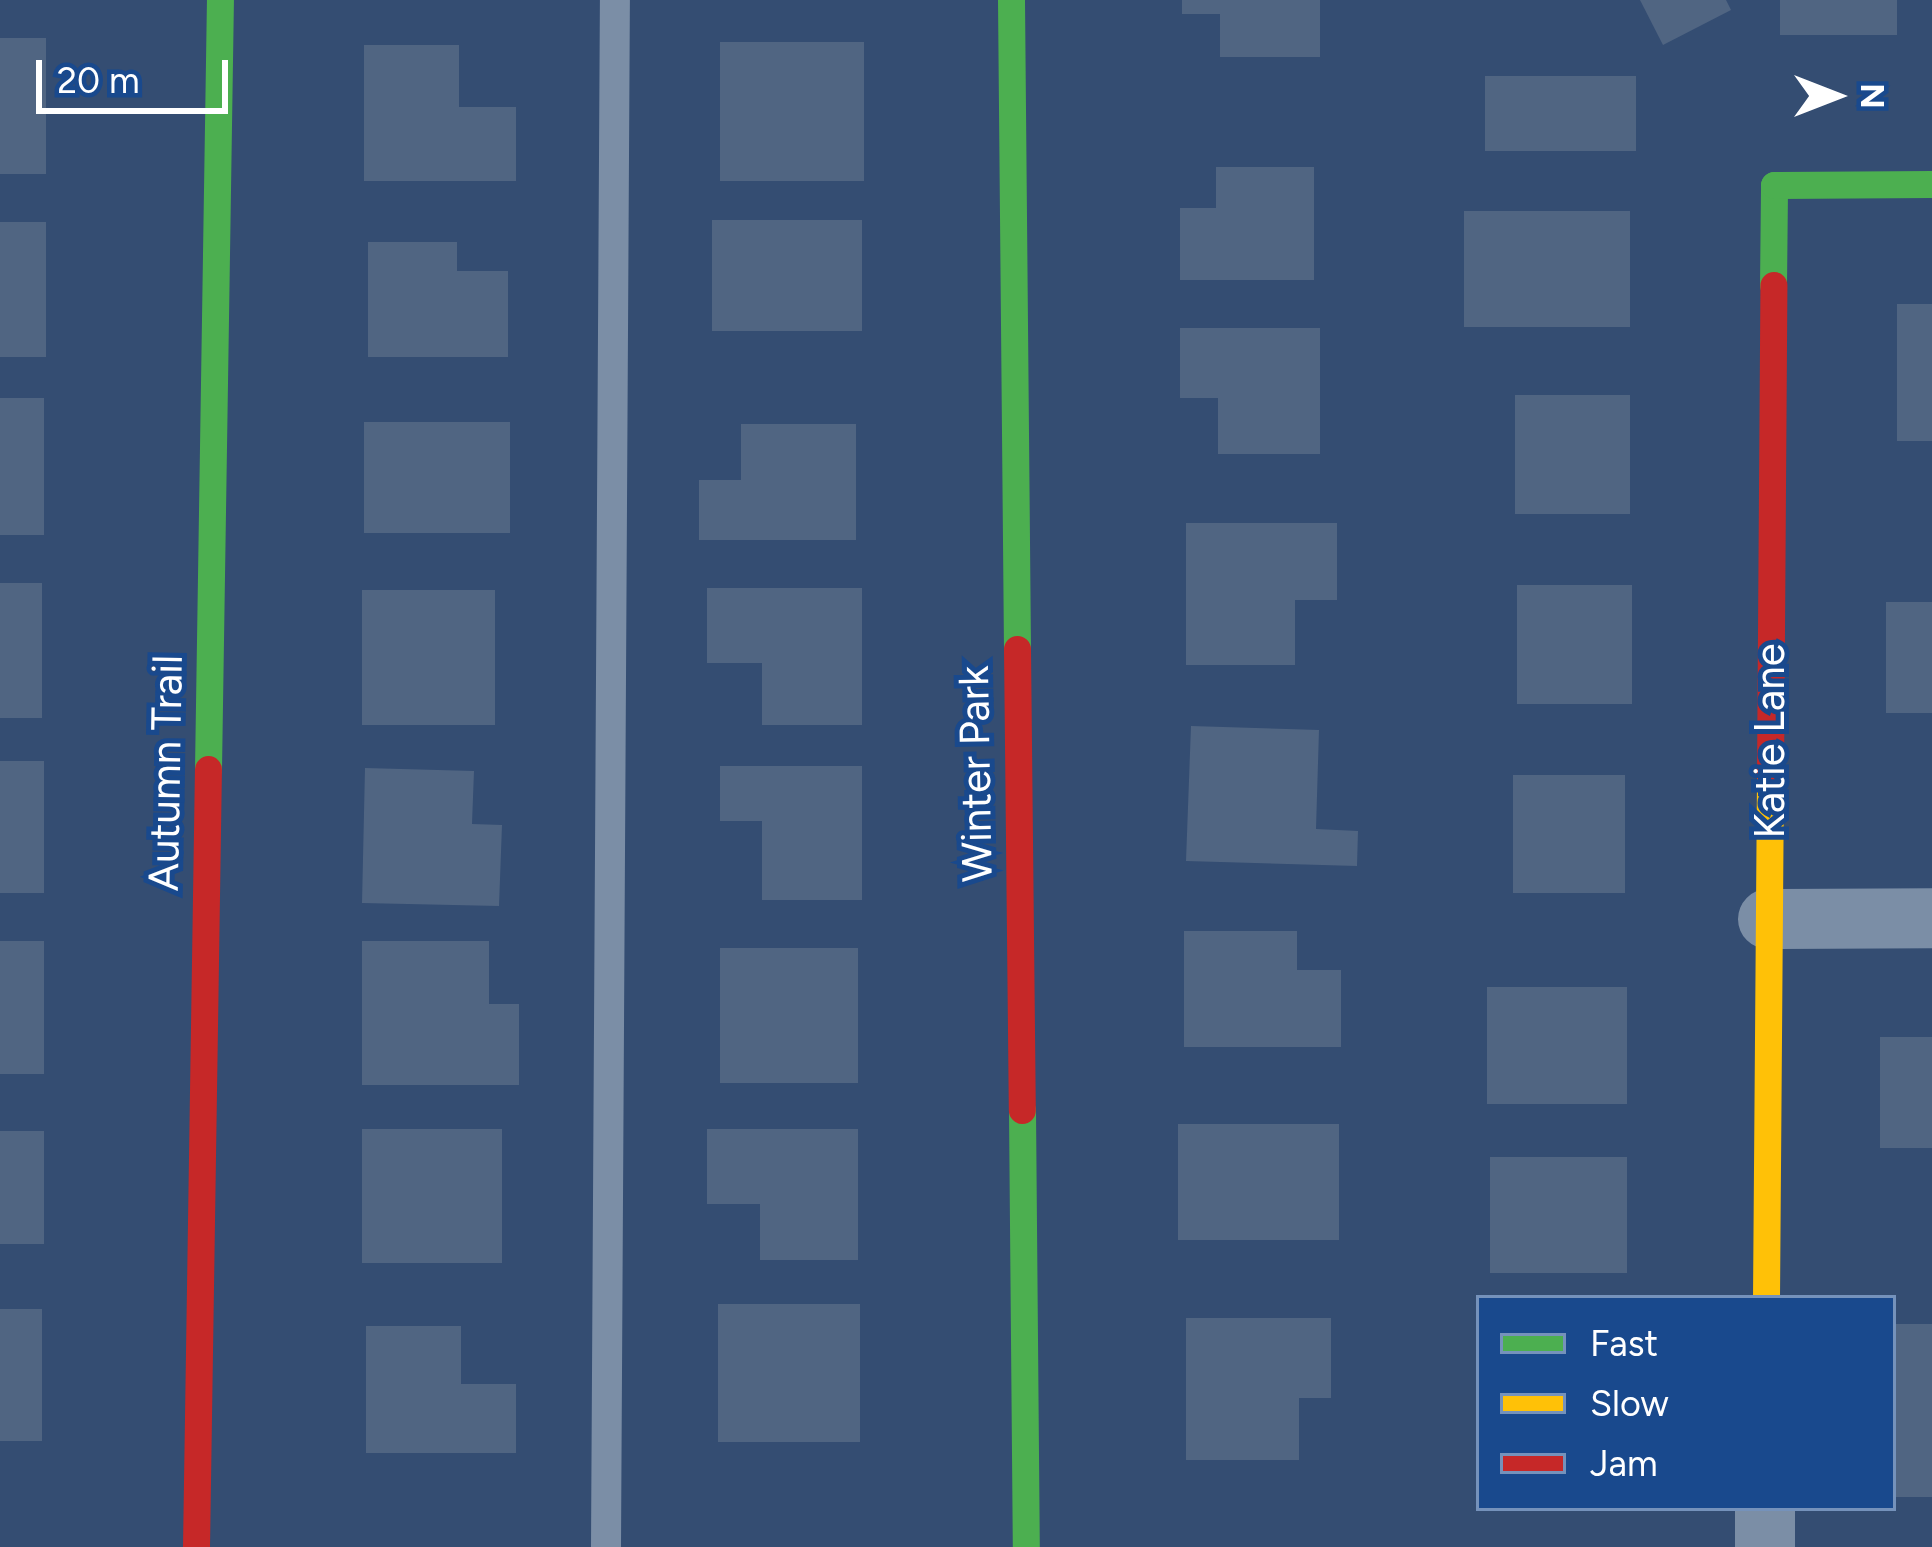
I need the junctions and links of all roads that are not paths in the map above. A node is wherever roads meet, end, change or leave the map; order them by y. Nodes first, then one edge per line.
1 (220, 0) edge
2 (615, 0) edge
3 (1011, 0) edge
4 (1932, 184) edge
5 (1932, 918) edge
6 (1768, 919) junction
7 (1766, 1295) edge
8 (1765, 1511) edge
9 (196, 1547) edge
10 (606, 1547) edge
11 (1026, 1547) edge
12 (1765, 1547) edge

1 - 9 street, Autumn Trail
2 - 10 lane
3 - 11 street, Winter Park
4 - 6 street, Katie Lane
5 - 6 street
6 - 7 street, Katie Lane
8 - 12 street

